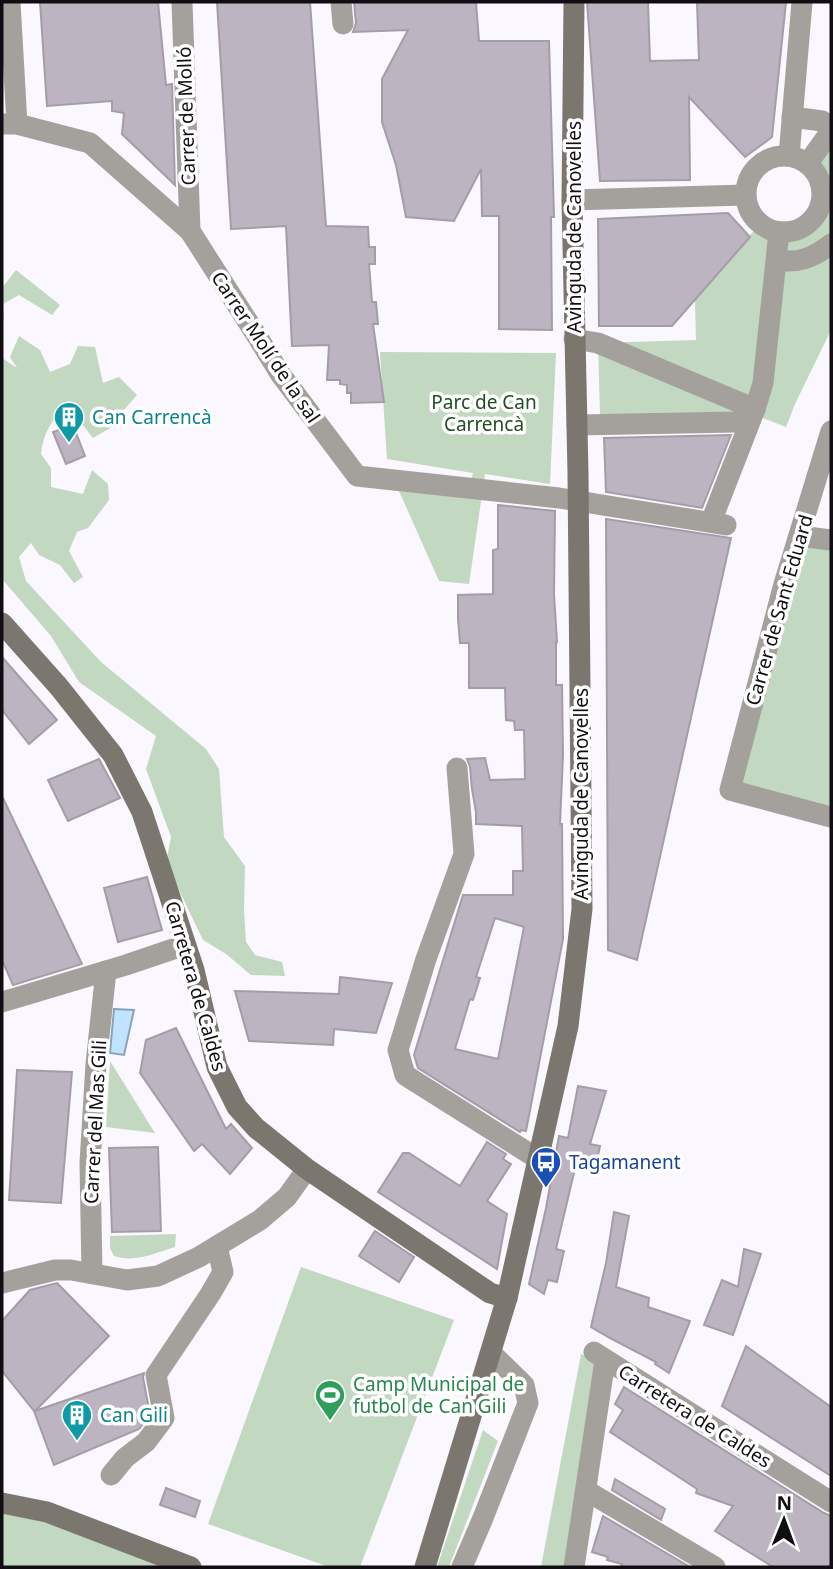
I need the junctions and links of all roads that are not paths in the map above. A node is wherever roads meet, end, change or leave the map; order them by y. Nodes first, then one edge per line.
1 (10, 2) edge
2 (182, 2) edge
3 (341, 2) edge
4 (574, 2) edge
5 (802, 2) edge
6 (343, 24) dead end
7 (792, 117) junction
8 (9, 124) edge
9 (831, 129) edge
10 (798, 160) junction
11 (746, 195) junction
12 (572, 200) junction
13 (190, 231) junction
14 (779, 233) junction
15 (831, 244) edge
16 (777, 260) junction
17 (574, 339) junction
18 (755, 409) junction
19 (577, 425) junction
20 (831, 431) edge
21 (578, 501) junction
22 (799, 536) junction
23 (831, 540) edge
24 (2, 623) edge
25 (457, 768) dead end
26 (831, 817) edge
27 (185, 944) junction
28 (106, 971) junction
29 (2, 1002) edge
30 (538, 1159) junction
31 (307, 1169) junction
32 (217, 1246) junction
33 (92, 1273) junction
34 (2, 1283) edge
35 (507, 1298) junction
36 (491, 1353) junction
37 (111, 1475) dead end
38 (587, 1491) junction
39 (831, 1502) edge
40 (2, 1503) edge
41 (191, 1567) edge
42 (425, 1567) edge
43 (462, 1567) edge
44 (575, 1567) edge
45 (715, 1567) edge

1 - 8 street
2 - 13 street, Carrer de Molló
3 - 6 street
4 - 12 street, Avinguda de Canovelles
5 - 7 street
7 - 9 street
7 - 10 street
8 - 13 street, Carrer Molí de la sal
9 - 10 street
10 - 11 street
10 - 14 street
11 - 12 street
11 - 14 street
12 - 17 street, Avinguda de Canovelles
13 - 21 street, Carrer Molí de la sal
14 - 16 street
15 - 16 street
16 - 18 street
17 - 18 street
17 - 19 street, Avinguda de Canovelles
18 - 19 street
18 - 21 street, Carrer Molí de la sal
19 - 21 street, Avinguda de Canovelles
20 - 22 street, Carrer de Sant Eduard
21 - 30 street, Avinguda de Canovelles
22 - 23 street
22 - 26 street, Carrer de Sant Eduard
24 - 27 street, Carretera de Caldes
25 - 30 street
27 - 28 street
27 - 31 street, Carretera de Caldes
28 - 29 street
28 - 33 street, Carrer del Mas Gili
30 - 35 street, Avinguda de Canovelles
31 - 32 street
31 - 35 street, Carretera de Caldes
32 - 33 street
32 - 37 street
33 - 34 street
35 - 36 street, Avinguda de Canovelles
36 - 42 street, Avinguda de Canovelles
36 - 43 street
38 - 39 street, Carretera de Caldes
38 - 44 street
38 - 45 street
40 - 41 street

